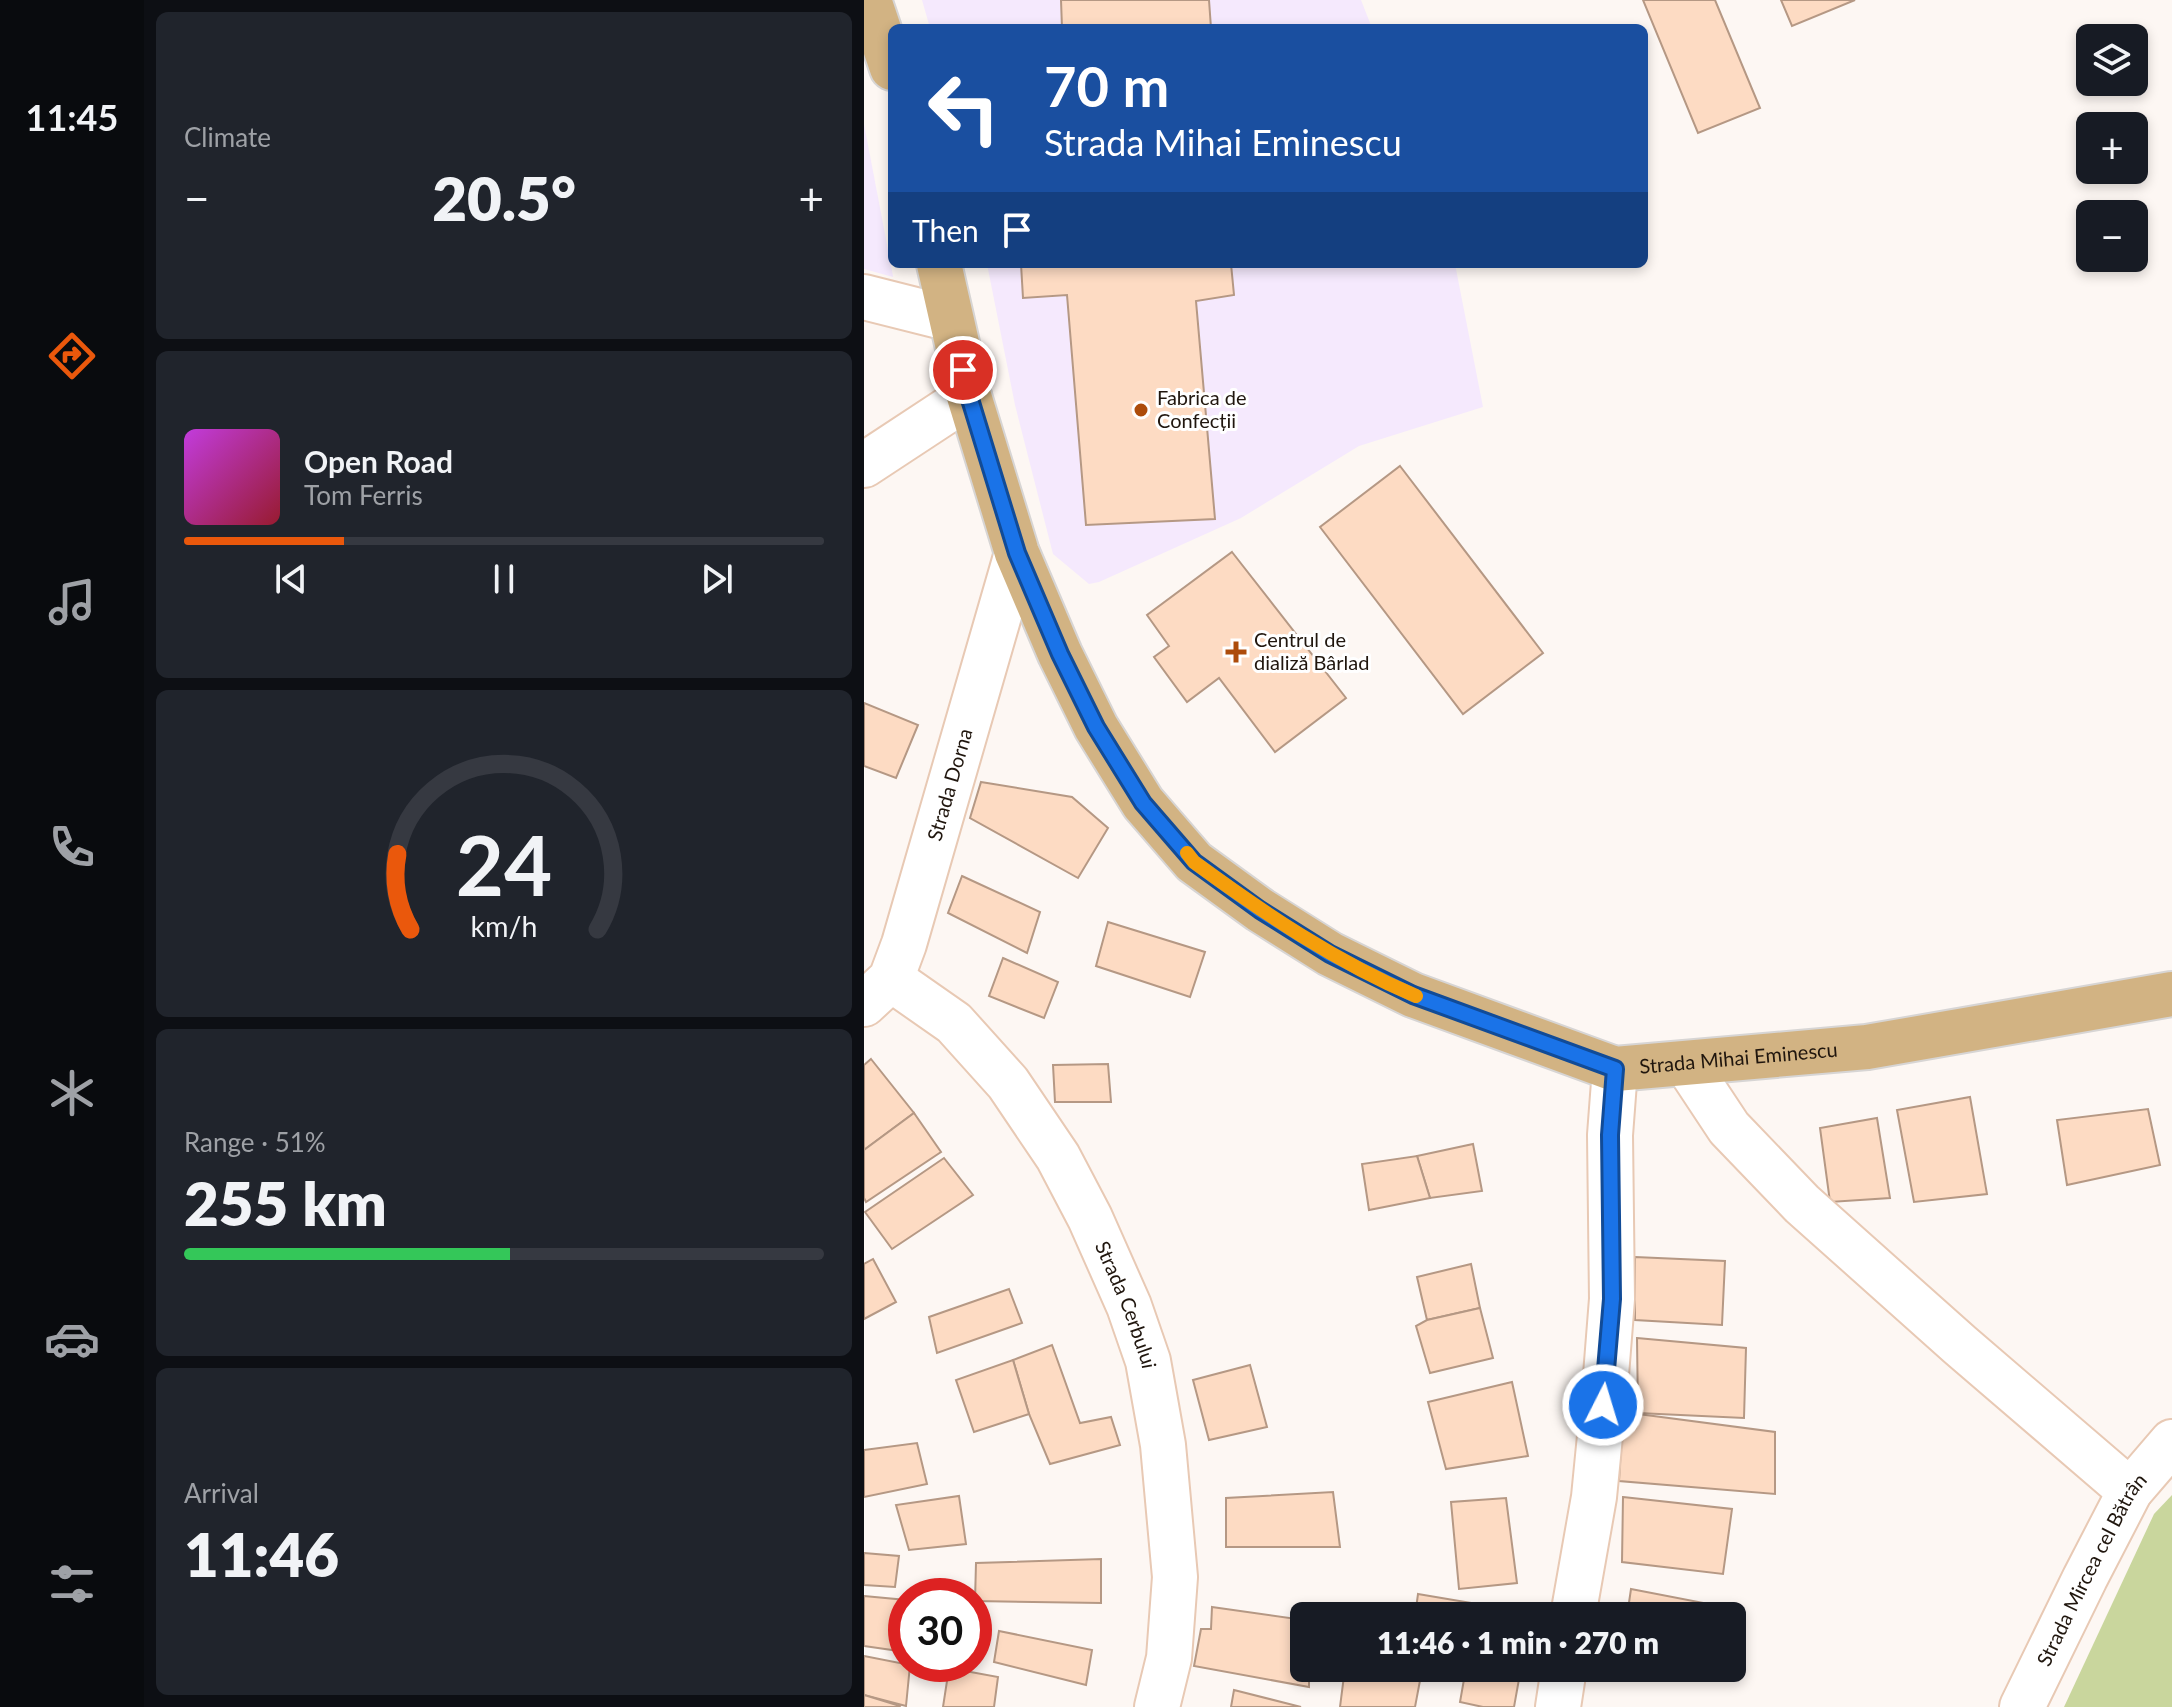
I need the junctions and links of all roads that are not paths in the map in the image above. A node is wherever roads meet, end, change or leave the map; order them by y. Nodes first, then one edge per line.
1 (869, 0) edge
2 (888, 56) edge
3 (940, 268) edge
4 (864, 297) edge
5 (951, 319) junction
6 (969, 396) junction
7 (864, 465) edge
8 (1017, 553) junction
9 (878, 991) edge
10 (2172, 994) edge
11 (1686, 1063) junction
12 (1615, 1069) junction
13 (2172, 1442) edge
14 (2130, 1491) junction
15 (1575, 1602) edge
16 (1562, 1682) edge
17 (1157, 1707) edge
18 (1558, 1707) edge
19 (2022, 1707) edge

1 - 2 main road
3 - 5 main road, Strada Mihai Eminescu
4 - 5 street
5 - 6 main road, Strada Mihai Eminescu
6 - 7 street
6 - 8 main road, Strada Mihai Eminescu
8 - 9 street, Strada Dorna
8 - 12 main road, Strada Mihai Eminescu
9 - 17 street, Strada Cerbului
10 - 11 main road, Strada Mihai Eminescu
11 - 12 main road, Strada Mihai Eminescu
11 - 14 street
12 - 15 street
13 - 14 street, Strada Mircea cel Bătrân
14 - 19 street, Strada Mircea cel Bătrân
16 - 18 street

